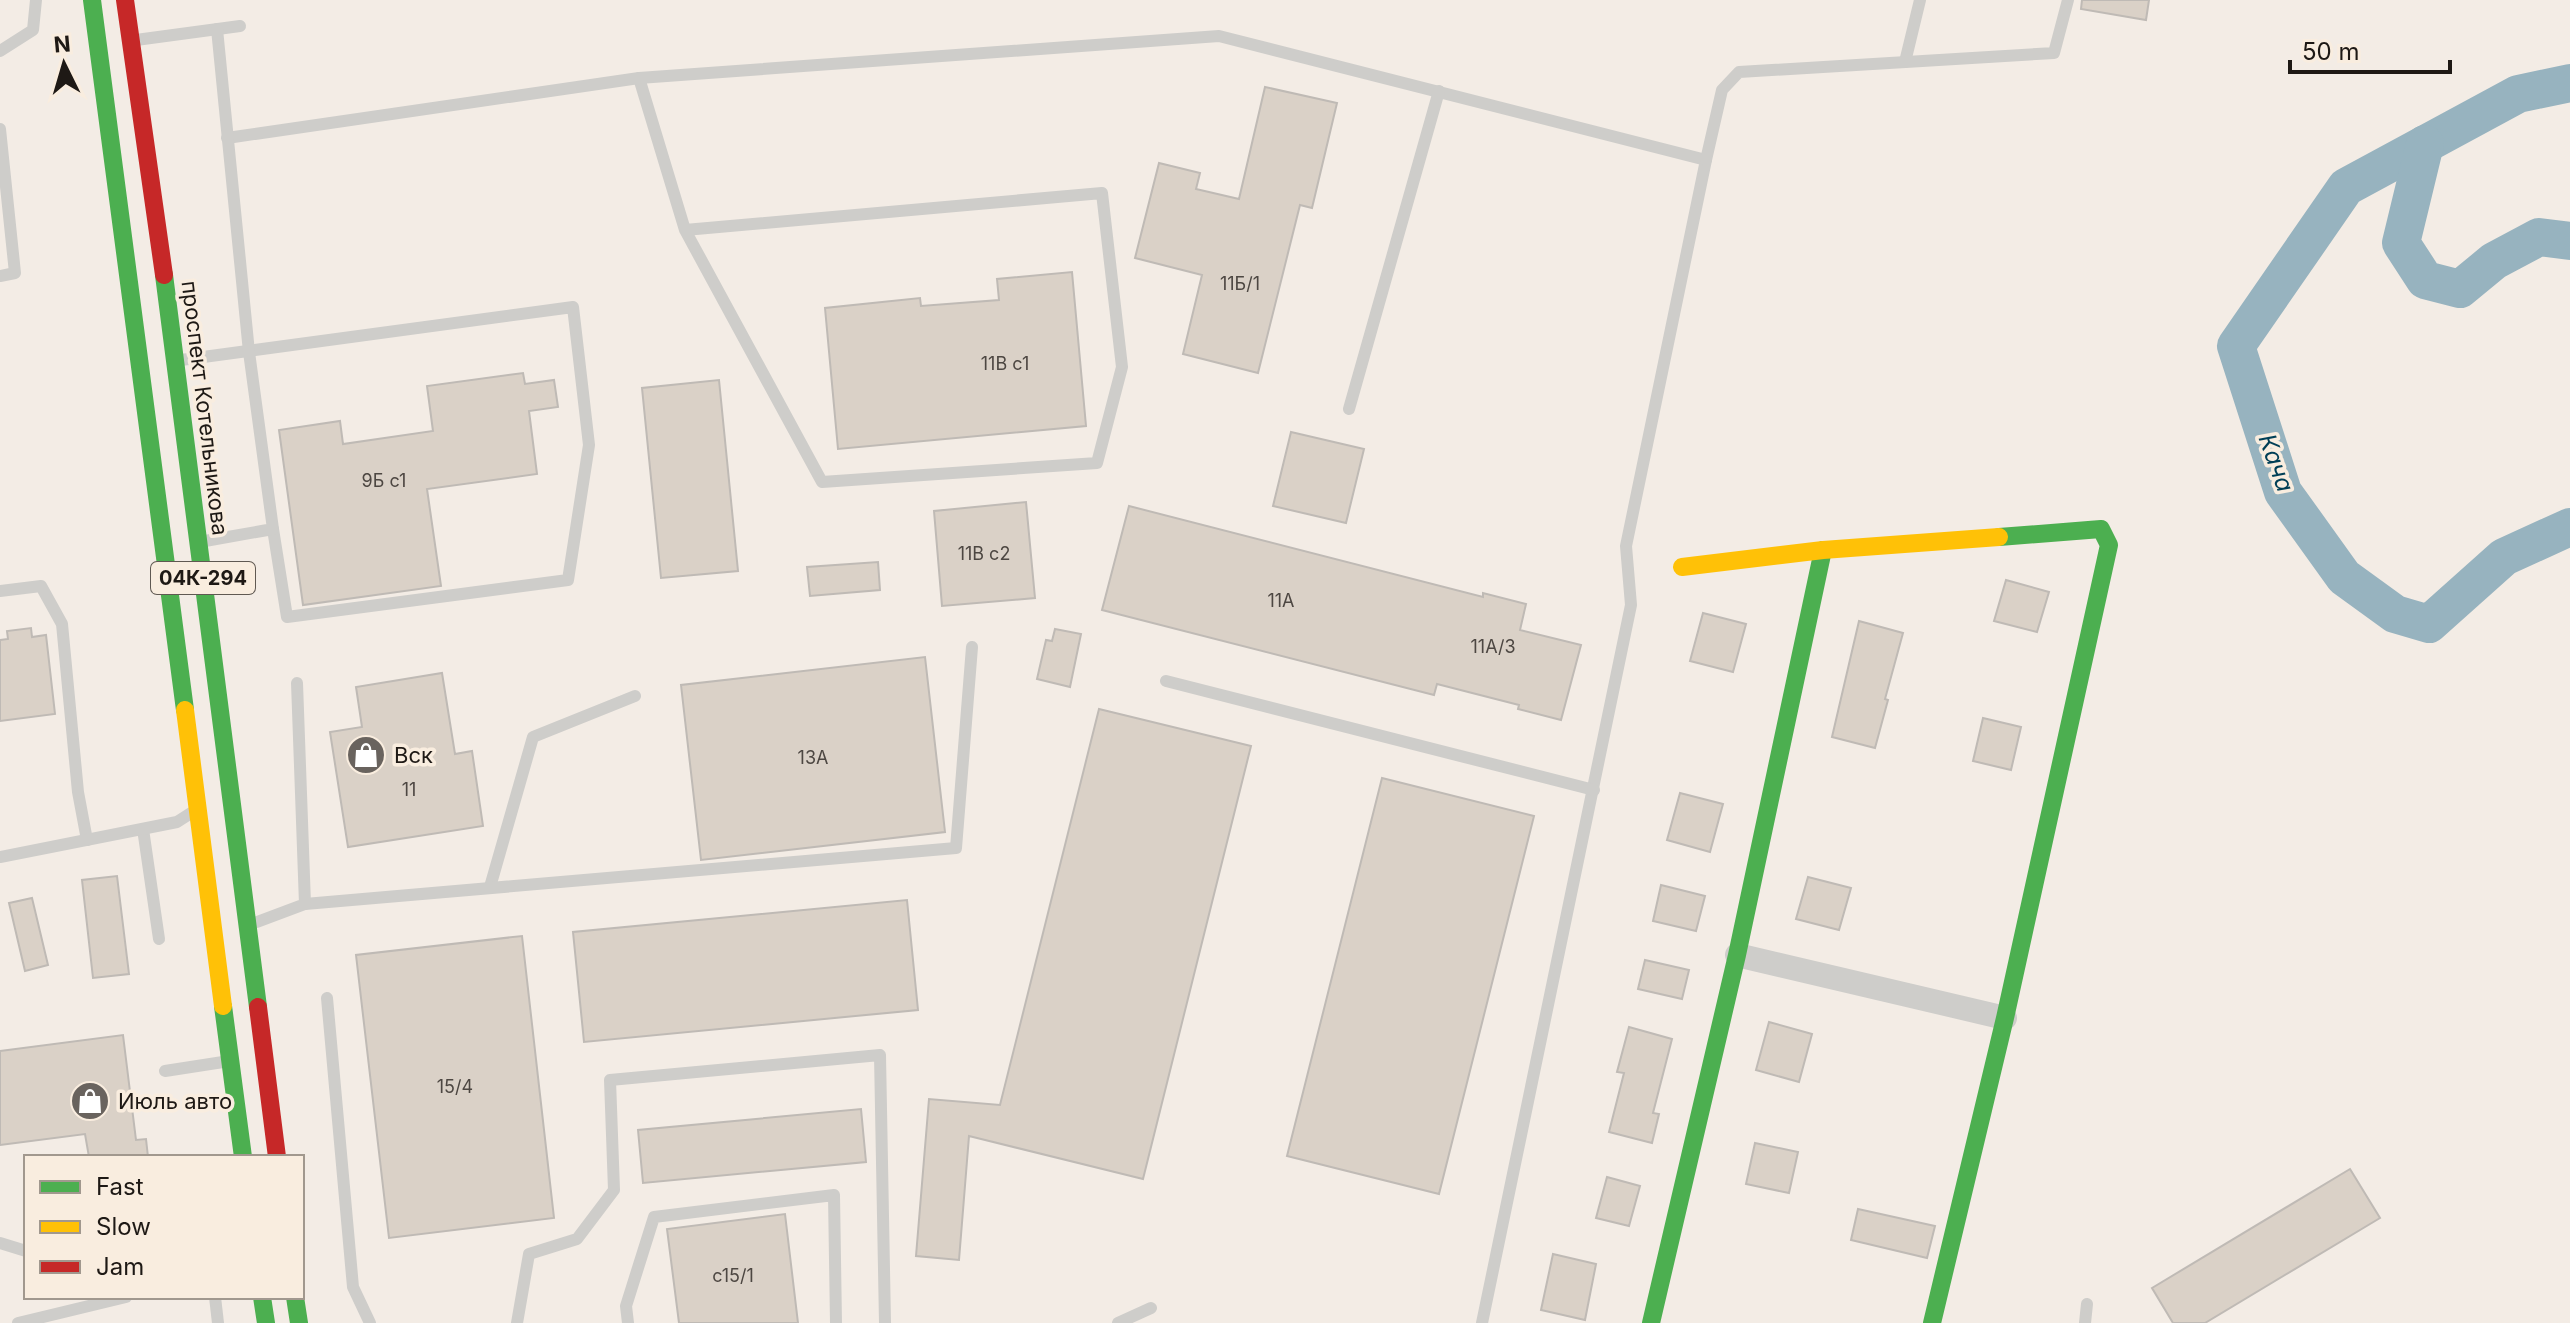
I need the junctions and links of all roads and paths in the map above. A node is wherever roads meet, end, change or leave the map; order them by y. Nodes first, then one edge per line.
1 (36, 0) edge
2 (92, 0) edge
3 (125, 0) edge
4 (1920, 0) edge
5 (2068, 0) edge
6 (240, 26) dead end
7 (217, 29) junction
8 (130, 41) junction
9 (0, 51) edge
10 (1905, 62) junction
11 (639, 78) junction
12 (1439, 91) junction
13 (0, 129) edge
14 (227, 138) junction
15 (1706, 160) junction
16 (685, 230) junction
17 (0, 276) edge
18 (249, 352) junction
19 (176, 361) junction
20 (1349, 409) dead end
21 (273, 529) junction
22 (199, 542) junction
23 (1823, 550) junction
24 (1682, 567) dead end
25 (0, 591) edge
26 (972, 647) dead end
27 (1166, 681) dead end
28 (297, 683) dead end
29 (635, 696) dead end
30 (1594, 790) junction
31 (198, 809) junction
32 (143, 829) junction
33 (87, 840) junction
34 (0, 857) edge
35 (490, 887) junction
36 (305, 904) junction
37 (247, 926) junction
38 (159, 939) dead end
39 (1737, 955) junction
40 (327, 998) dead end
41 (2005, 1018) junction
42 (230, 1061) junction
43 (165, 1071) dead end
44 (243, 1155) edge
45 (277, 1155) edge
46 (0, 1243) edge
47 (24, 1250) edge
48 (215, 1299) edge
49 (262, 1299) edge
50 (295, 1299) edge
51 (101, 1300) edge
52 (2087, 1304) dead end
53 (1151, 1308) dead end
54 (18, 1323) edge
55 (218, 1323) edge
56 (266, 1323) edge
57 (299, 1323) edge
58 (370, 1323) edge
59 (517, 1323) edge
60 (628, 1323) edge
61 (836, 1323) edge
62 (885, 1323) edge
63 (1118, 1323) edge
64 (1482, 1323) edge
65 (1651, 1323) edge
66 (1932, 1323) edge
67 (2085, 1323) edge

1 - 9 lane
2 - 31 main road, 04К-294
3 - 8 main road, проспект Котельникова / 04К-294
4 - 10 lane
5 - 10 lane
6 - 7 lane
7 - 8 lane
7 - 14 lane
8 - 19 main road, проспект Котельникова / 04К-294
10 - 15 lane
11 - 12 lane
11 - 14 lane
11 - 16 lane
12 - 15 lane
12 - 20 lane
13 - 17 lane
14 - 18 lane
15 - 30 lane
16 - 16 lane
18 - 19 lane
18 - 21 lane
18 - 21 lane
19 - 22 main road, проспект Котельникова / 04К-294
21 - 22 lane
22 - 37 main road, проспект Котельникова / 04К-294
23 - 24 main road
23 - 39 main road
23 - 41 main road
25 - 33 lane
26 - 35 lane
27 - 30 lane
28 - 36 lane
29 - 35 lane
30 - 64 lane
31 - 32 lane
31 - 42 main road, 04К-294
32 - 33 lane
32 - 38 lane
33 - 34 lane
35 - 36 lane
36 - 37 lane
37 - 45 main road, проспект Котельникова / 04К-294
39 - 41 street
39 - 65 main road
40 - 58 lane
41 - 66 main road
42 - 43 lane
42 - 44 main road, 04К-294
46 - 47 lane
48 - 55 lane
49 - 56 main road
50 - 57 main road
51 - 54 lane
52 - 67 lane
53 - 63 lane
59 - 62 lane
60 - 61 lane

